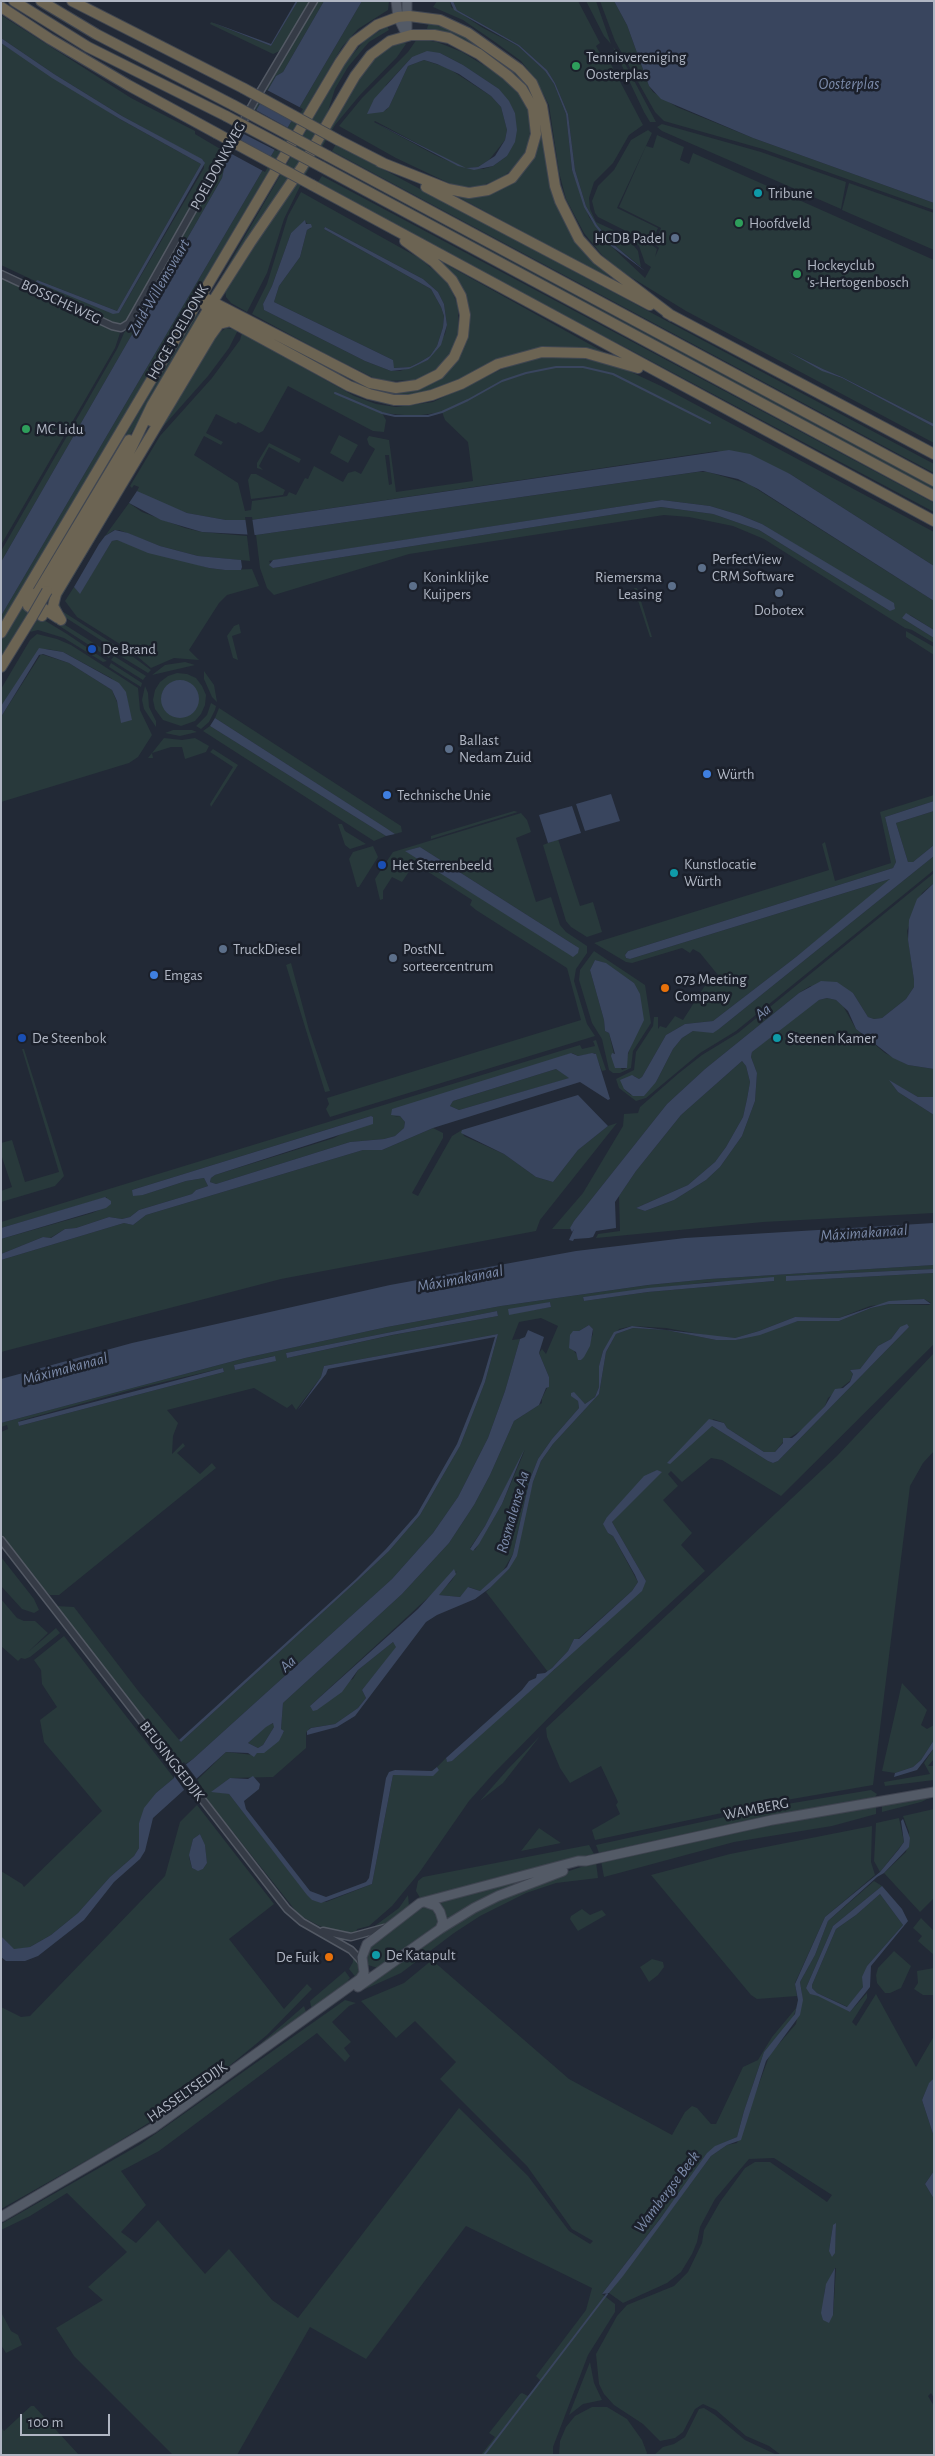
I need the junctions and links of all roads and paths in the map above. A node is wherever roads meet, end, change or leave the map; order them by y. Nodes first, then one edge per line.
1 (14, 1) edge
2 (41, 1) edge
3 (72, 1) edge
4 (314, 1) edge
5 (396, 1) edge
6 (407, 1) edge
7 (1, 6) edge
8 (409, 16) junction
9 (398, 17) junction
10 (407, 36) junction
11 (380, 162) junction
12 (380, 221) junction
13 (1, 274) edge
14 (199, 297) junction
15 (211, 305) junction
16 (672, 316) junction
17 (227, 319) junction
18 (121, 328) joint
19 (670, 380) junction
20 (152, 405) junction
21 (934, 454) edge
22 (127, 457) junction
23 (934, 481) edge
24 (934, 496) edge
25 (934, 521) edge
26 (30, 585) junction
27 (60, 623) junction
28 (1, 634) edge
29 (1, 667) edge
30 (1, 1540) edge
31 (934, 1792) edge
32 (586, 1861) junction
33 (425, 1902) junction
34 (391, 1926) junction
35 (313, 1927) junction
36 (440, 1929) junction
37 (362, 1962) junction
38 (380, 1971) junction
39 (356, 1982) joint
40 (1, 2216) edge
41 (1, 2222) edge

1 - 24 highway, bridge
2 - 23 highway, bridge
3 - 11 highway, bridge
4 - 18 street, POELDONKWEG
5 - 9 main road
6 - 8 main road
7 - 12 highway, bridge
8 - 9 highway, HOGE POELDONK
8 - 10 main road
8 - 16 highway, HOGE POELDONK
9 - 10 main road
9 - 14 highway, HOGE POELDONK
10 - 11 highway, HOGE POELDONK
10 - 15 highway, HOGE POELDONK
11 - 16 highway
12 - 15 highway
12 - 19 highway
13 - 18 street, BOSSCHEWEG
14 - 15 highway
14 - 26 highway, HOGE POELDONK
15 - 17 highway
15 - 20 highway, HOGE POELDONK
16 - 21 highway
17 - 19 highway
17 - 22 highway
17 - 27 highway
19 - 25 highway
20 - 22 highway, HOGE POELDONK
20 - 27 highway
22 - 29 highway, HOGE POELDONK, bridge
26 - 27 highway
26 - 28 highway, HOGE POELDONK
30 - 35 street, BEUSINGSEDIJK
31 - 32 main road, WAMBERG
32 - 33 main road, WAMBERG
32 - 36 main road, WAMBERG
33 - 34 main road, WAMBERG
33 - 36 main road
34 - 35 street, WAMBERG
34 - 37 main road, WAMBERG
35 - 37 street, BEUSINGSEDIJK
36 - 38 main road, WAMBERG
37 - 38 main road
37 - 39 main road, WAMBERG
38 - 41 main road, HASSELTSEDIJK
39 - 40 main road, HASSELTSEDIJK

